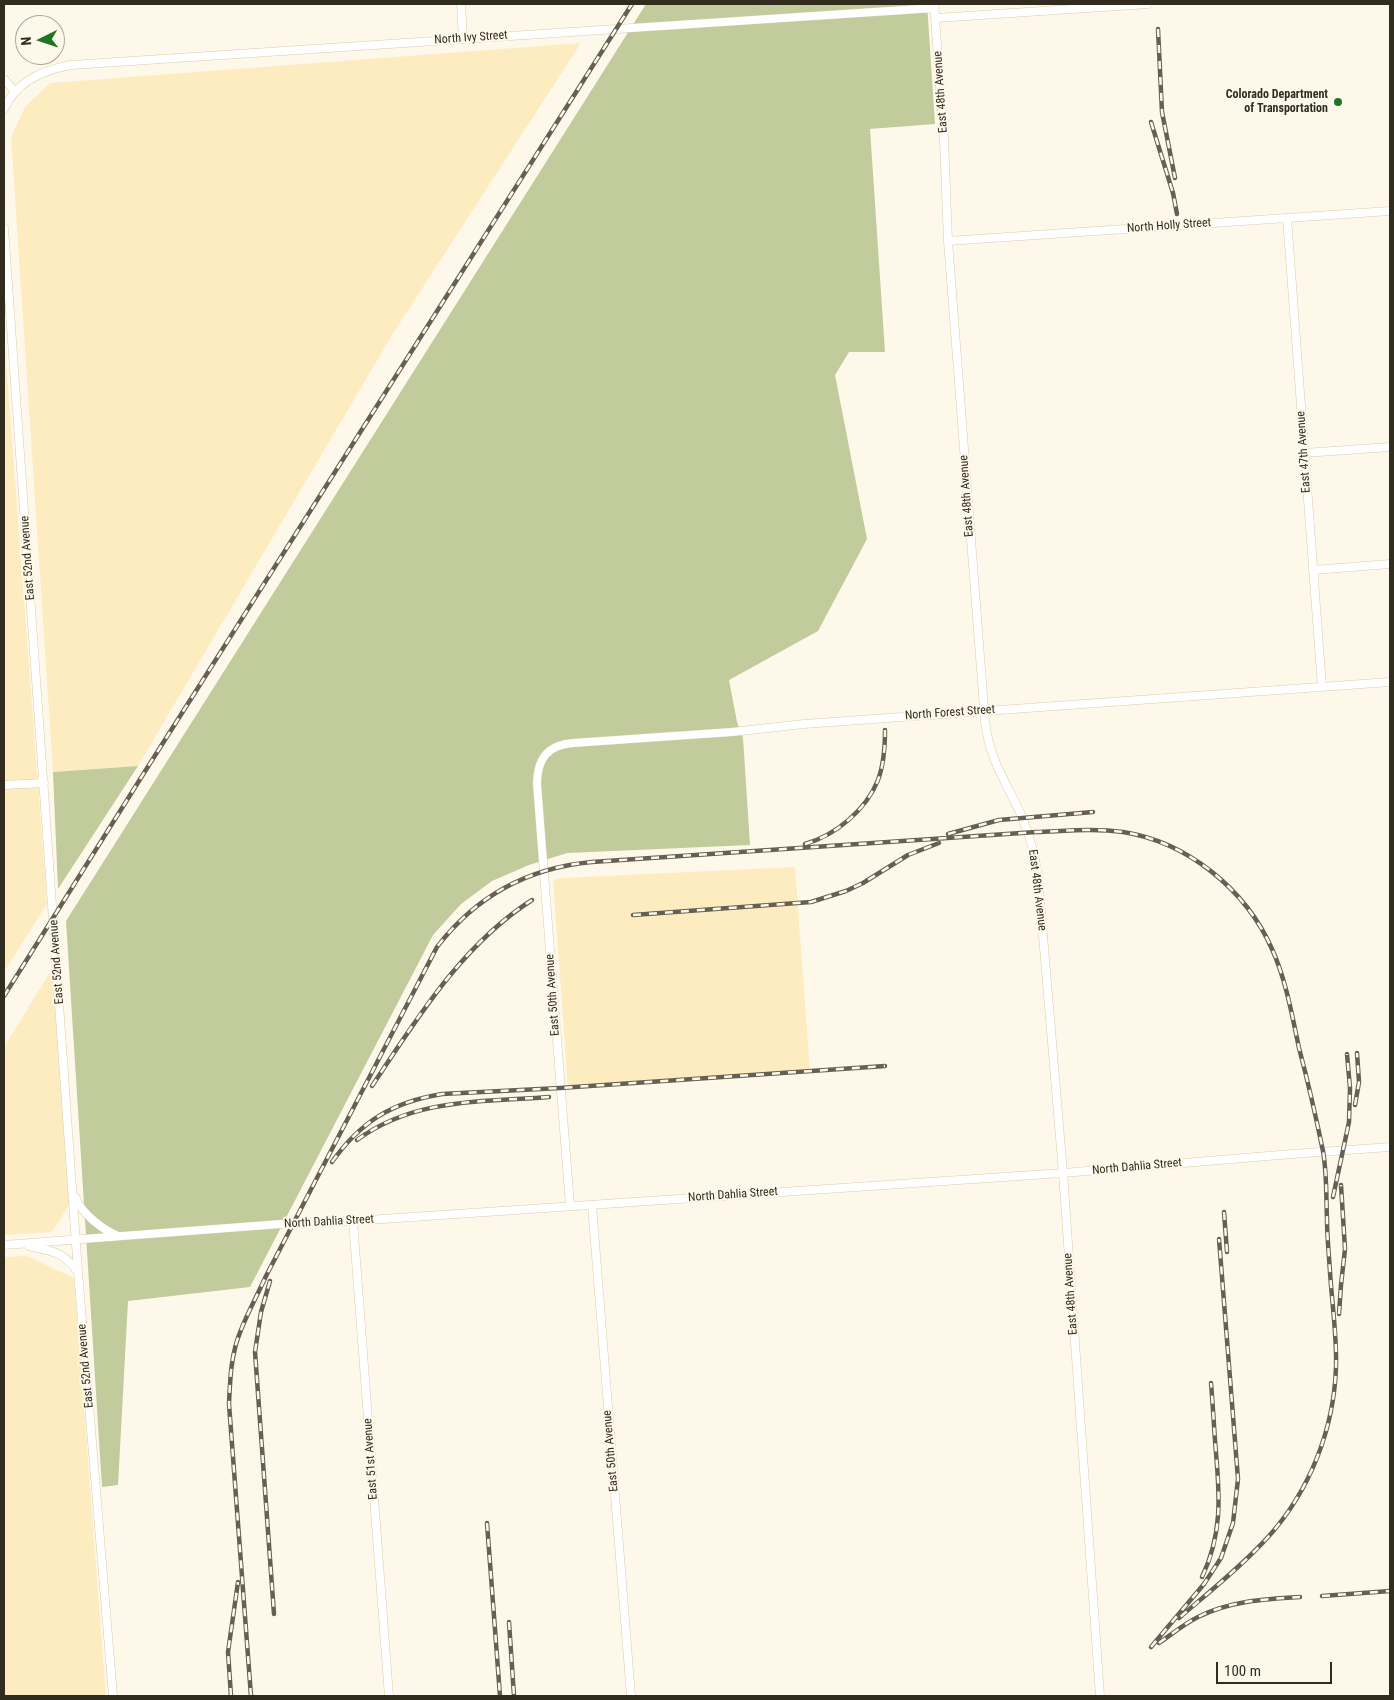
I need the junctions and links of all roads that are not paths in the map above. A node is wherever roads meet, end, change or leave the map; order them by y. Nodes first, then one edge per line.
1 (461, 4) edge
2 (1148, 4) edge
3 (935, 6) edge
4 (936, 18) junction
5 (463, 39) junction
6 (4, 79) edge
7 (15, 92) junction
8 (4, 109) edge
9 (1390, 211) edge
10 (1287, 218) junction
11 (4, 228) edge
12 (948, 241) junction
13 (1390, 447) edge
14 (1304, 453) junction
15 (1390, 564) edge
16 (1313, 570) junction
17 (1390, 682) edge
18 (1322, 687) junction
19 (984, 711) junction
20 (44, 782) junction
21 (537, 784) joint
22 (4, 785) edge
23 (1390, 1147) edge
24 (1063, 1173) junction
25 (72, 1186) junction
26 (592, 1205) junction
27 (570, 1206) junction
28 (352, 1221) junction
29 (120, 1237) junction
30 (76, 1240) junction
31 (15, 1244) junction
32 (4, 1245) edge
33 (78, 1272) junction
34 (113, 1696) edge
35 (389, 1696) edge
36 (631, 1696) edge
37 (1100, 1696) edge

1 - 5 street
2 - 4 street
3 - 4 street, East 48th Avenue
3 - 5 street, North Ivy Street
4 - 12 street, East 48th Avenue
5 - 7 street, North Ivy Street
6 - 7 street
7 - 8 street
9 - 10 street, North Holly Street
10 - 12 street, North Holly Street
10 - 14 street, East 47th Avenue
11 - 20 street, East 52nd Avenue
12 - 19 street, East 48th Avenue
13 - 14 street
14 - 16 street, East 47th Avenue
15 - 16 street
16 - 18 street, East 47th Avenue
17 - 18 street, North Forest Street
18 - 19 street, North Forest Street
19 - 21 street, North Forest Street
19 - 24 street, East 48th Avenue
20 - 22 street
20 - 25 street, East 52nd Avenue
21 - 27 street, East 50th Avenue
23 - 24 street, North Dahlia Street
24 - 26 street, North Dahlia Street
24 - 37 street, East 48th Avenue
25 - 29 street
25 - 30 street, East 52nd Avenue
26 - 27 street, North Dahlia Street
26 - 36 street, East 50th Avenue
27 - 28 street, North Dahlia Street
28 - 29 street, North Dahlia Street
28 - 35 street, East 51st Avenue
29 - 30 street, North Dahlia Street
30 - 31 street, North Dahlia Street
30 - 33 street, East 52nd Avenue
31 - 32 street
31 - 33 street
33 - 34 street, East 52nd Avenue

